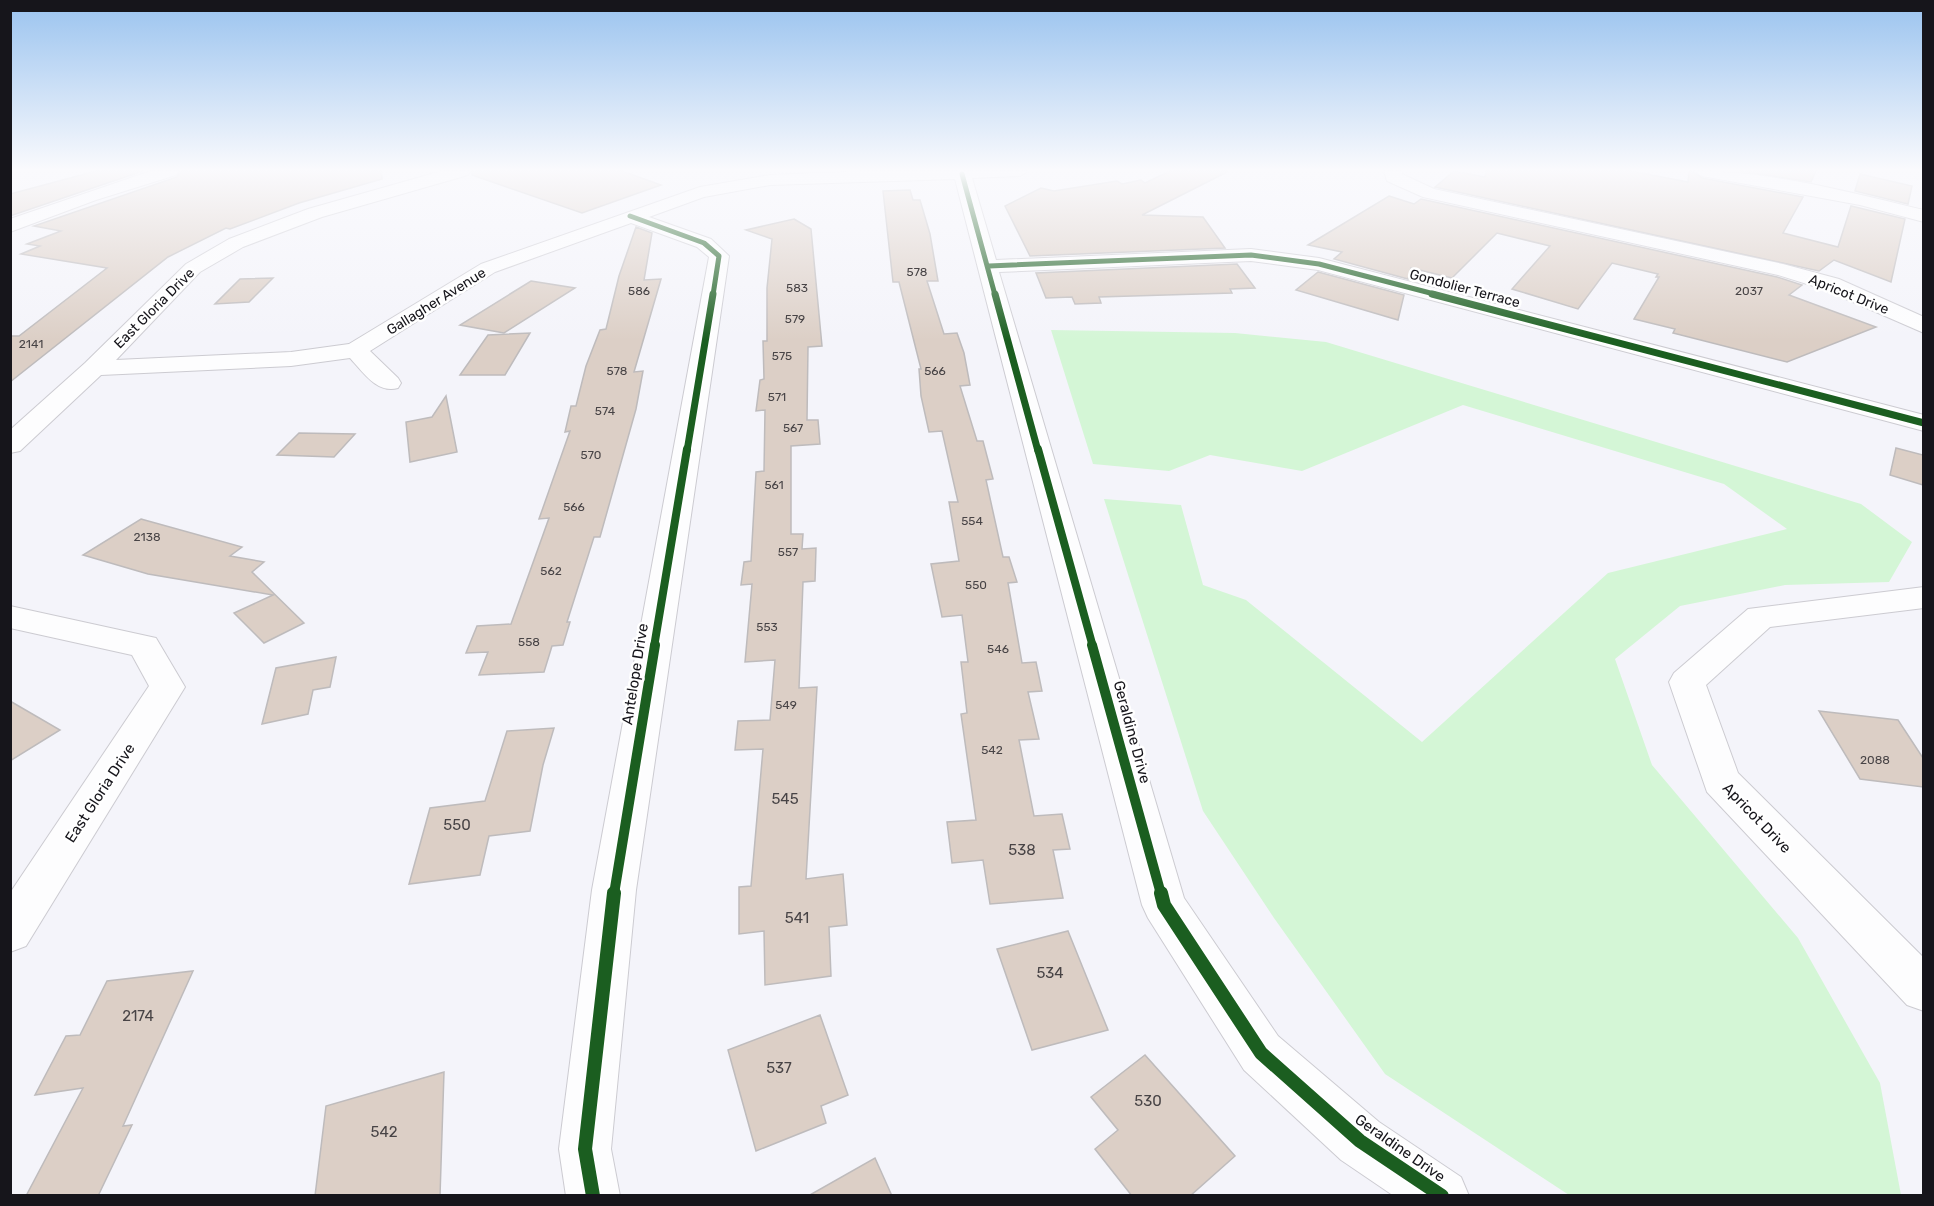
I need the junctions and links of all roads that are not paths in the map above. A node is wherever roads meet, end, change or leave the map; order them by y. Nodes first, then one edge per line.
1 (280, 227) edge
2 (599, 227) edge
3 (661, 227) edge
4 (978, 227) edge
5 (1587, 227) edge
6 (989, 266) junction
7 (1923, 326) edge
8 (355, 350) junction
9 (94, 368) junction
10 (389, 383) dead end
11 (1923, 423) edge
12 (10, 445) edge
13 (1923, 597) edge
14 (10, 617) edge
15 (10, 932) edge
16 (1923, 990) edge
17 (593, 1196) edge
18 (1442, 1196) edge

1 - 9 street, East Gloria Drive
2 - 8 street, Gallagher Avenue
3 - 17 street, Antelope Drive
4 - 6 street, Geraldine Drive
5 - 7 street, Apricot Drive
6 - 11 street, Gondolier Terrace
6 - 18 street, Geraldine Drive
8 - 9 street, Gallagher Avenue
8 - 10 street
9 - 12 street, East Gloria Drive
13 - 16 street, Apricot Drive
14 - 15 street, East Gloria Drive

